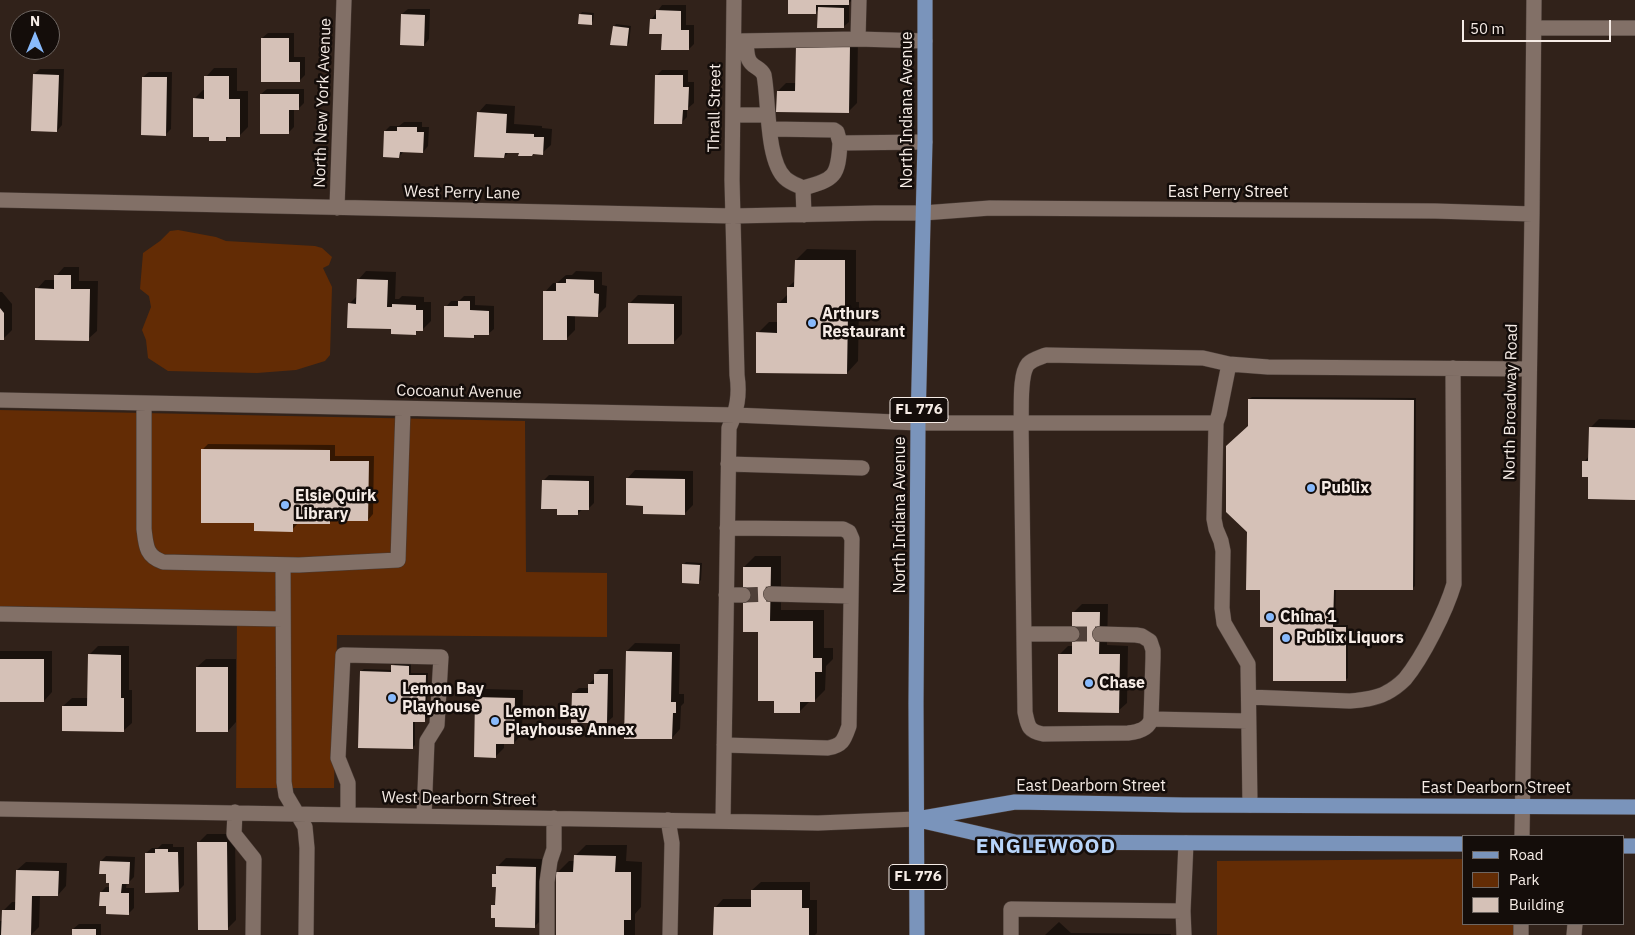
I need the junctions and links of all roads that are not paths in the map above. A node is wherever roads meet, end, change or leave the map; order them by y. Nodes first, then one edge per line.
1 (344, 0) edge
2 (734, 0) edge
3 (859, 0) edge
4 (925, 0) edge
5 (1534, 0) edge
6 (1534, 28) junction
7 (1635, 28) edge
8 (858, 39) junction
9 (925, 40) junction
10 (740, 41) junction
11 (733, 115) junction
12 (768, 122) junction
13 (925, 142) junction
14 (840, 143) junction
15 (803, 188) junction
16 (0, 200) edge
17 (337, 208) junction
18 (923, 213) junction
19 (1532, 214) junction
20 (804, 215) junction
21 (733, 216) junction
22 (1229, 364) junction
23 (1452, 368) junction
24 (1529, 369) junction
25 (0, 400) edge
26 (144, 404) junction
27 (403, 409) junction
28 (734, 416) junction
29 (918, 423) junction
30 (1021, 423) junction
31 (1216, 423) junction
32 (728, 464) junction
33 (862, 468) dead end
34 (727, 528) junction
35 (283, 564) junction
36 (726, 594) junction
37 (742, 594) tunnel mouth
38 (771, 594) tunnel mouth
39 (851, 596) junction
40 (0, 614) edge
41 (283, 619) junction
42 (1024, 634) junction
43 (1072, 634) tunnel mouth
44 (1100, 634) tunnel mouth
45 (1249, 697) junction
46 (1151, 718) junction
47 (1248, 721) junction
48 (724, 744) junction
49 (1250, 805) junction
50 (1522, 806) junction
51 (1635, 807) edge
52 (0, 809) edge
53 (235, 812) junction
54 (297, 814) junction
55 (348, 815) junction
56 (424, 816) junction
57 (554, 818) junction
58 (917, 819) junction
59 (668, 820) junction
60 (723, 821) junction
61 (1522, 835) edge
62 (1186, 843) junction
63 (1462, 844) edge
64 (1183, 911) junction
65 (253, 935) edge
66 (306, 935) edge
67 (547, 935) edge
68 (670, 935) edge
69 (917, 935) edge
70 (1011, 935) edge
71 (1184, 935) edge

1 - 17 street, North New York Avenue
2 - 10 street, Thrall Street
3 - 8 street
4 - 9 main road, North Indiana Avenue / FL 776
5 - 6 street, North Broadway Road
6 - 7 street
6 - 19 street, North Broadway Road
8 - 9 street
8 - 10 street
9 - 13 main road, North Indiana Avenue / FL 776
10 - 11 street, Thrall Street
10 - 12 street
11 - 12 street
11 - 21 street, Thrall Street
12 - 14 street
12 - 15 street
13 - 14 street
13 - 18 main road, North Indiana Avenue / FL 776
14 - 15 street
15 - 20 street
16 - 17 street, West Perry Lane
17 - 21 street, West Perry Lane
18 - 19 street, East Perry Street
18 - 20 street, West Perry Lane
18 - 29 main road, North Indiana Avenue / FL 776
19 - 24 street, North Broadway Road
20 - 21 street, West Perry Lane
21 - 28 street, Thrall Street
22 - 23 street
22 - 30 street
22 - 31 street
23 - 24 street
23 - 45 street
24 - 50 street, North Broadway Road
25 - 26 street, Cocoanut Avenue
26 - 27 street, Cocoanut Avenue
26 - 35 street
27 - 28 street, Cocoanut Avenue
27 - 35 street
28 - 29 street, Cocoanut Avenue
28 - 32 street, Thrall Street
29 - 30 street, Cocoanut Avenue
29 - 58 main road, North Indiana Avenue / FL 776
30 - 31 street, Cocoanut Avenue
30 - 42 street
31 - 45 street
32 - 33 street
32 - 34 street, Thrall Street
34 - 36 street, Thrall Street
34 - 39 street
35 - 41 street
36 - 37 street
36 - 48 street, Thrall Street
38 - 39 street
39 - 48 street
40 - 41 street
41 - 54 street
42 - 43 street
42 - 46 street
44 - 46 street
45 - 47 street
46 - 47 street
47 - 49 street
48 - 60 street, Thrall Street
49 - 50 main road, East Dearborn Street
49 - 58 main road, East Dearborn Street
50 - 51 main road, East Dearborn Street
50 - 61 street, North Broadway Road
52 - 53 street, West Dearborn Street
53 - 54 street, West Dearborn Street
53 - 65 street
54 - 55 street, West Dearborn Street
54 - 66 street
55 - 56 street, West Dearborn Street
55 - 56 street
56 - 57 street, West Dearborn Street
57 - 59 street, West Dearborn Street
57 - 67 street
58 - 60 street, West Dearborn Street
58 - 62 main road
58 - 69 main road, FL 776
59 - 60 street, West Dearborn Street
59 - 68 street
62 - 63 main road
62 - 64 street
64 - 70 street
64 - 71 street

